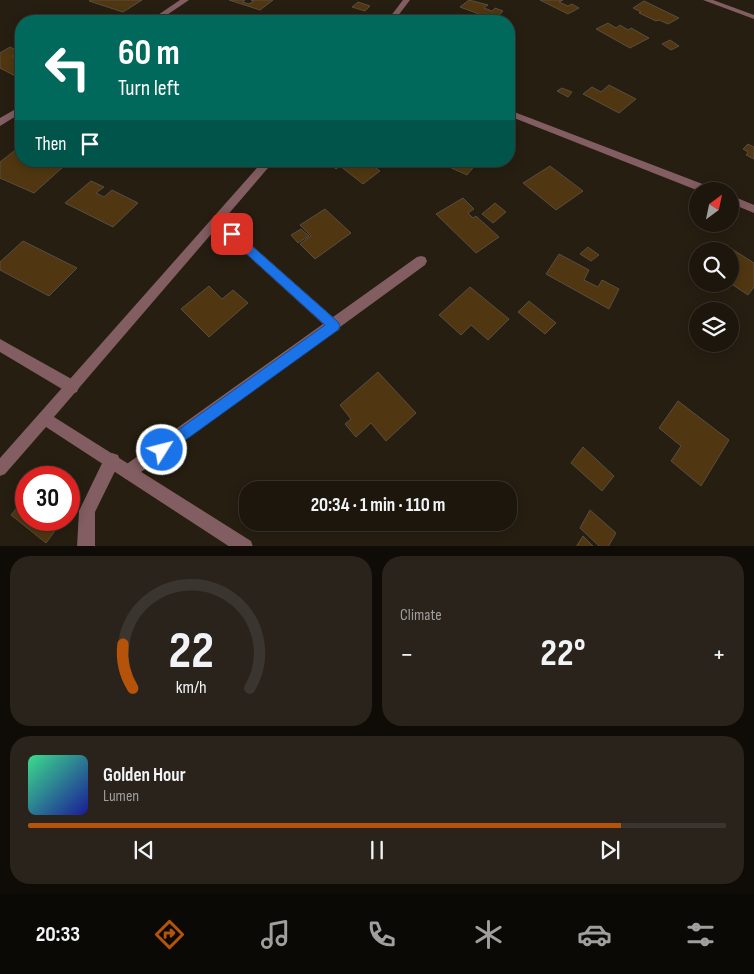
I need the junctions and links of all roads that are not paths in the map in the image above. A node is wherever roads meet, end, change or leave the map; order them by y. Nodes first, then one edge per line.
1 (184, 0) edge
2 (407, 0) edge
3 (706, 0) edge
4 (162, 15) edge
5 (395, 15) edge
6 (754, 17) edge
7 (15, 113) edge
8 (515, 115) edge
9 (0, 123) edge
10 (264, 167) edge
11 (689, 183) edge
12 (739, 203) edge
13 (754, 209) edge
14 (217, 221) junction
15 (421, 261) dead end
16 (334, 326) junction
17 (0, 345) edge
18 (72, 387) junction
19 (44, 418) junction
20 (112, 461) junction
21 (0, 469) edge
22 (130, 472) junction
23 (86, 546) edge
24 (245, 546) edge

1 - 4 street
2 - 5 lane
3 - 6 lane
7 - 9 street
8 - 11 lane
10 - 14 lane
12 - 13 lane
14 - 16 street
14 - 18 lane
15 - 16 street
16 - 22 street
17 - 18 street
18 - 19 lane
19 - 20 lane
19 - 21 lane
20 - 22 lane
20 - 23 street
22 - 24 lane

